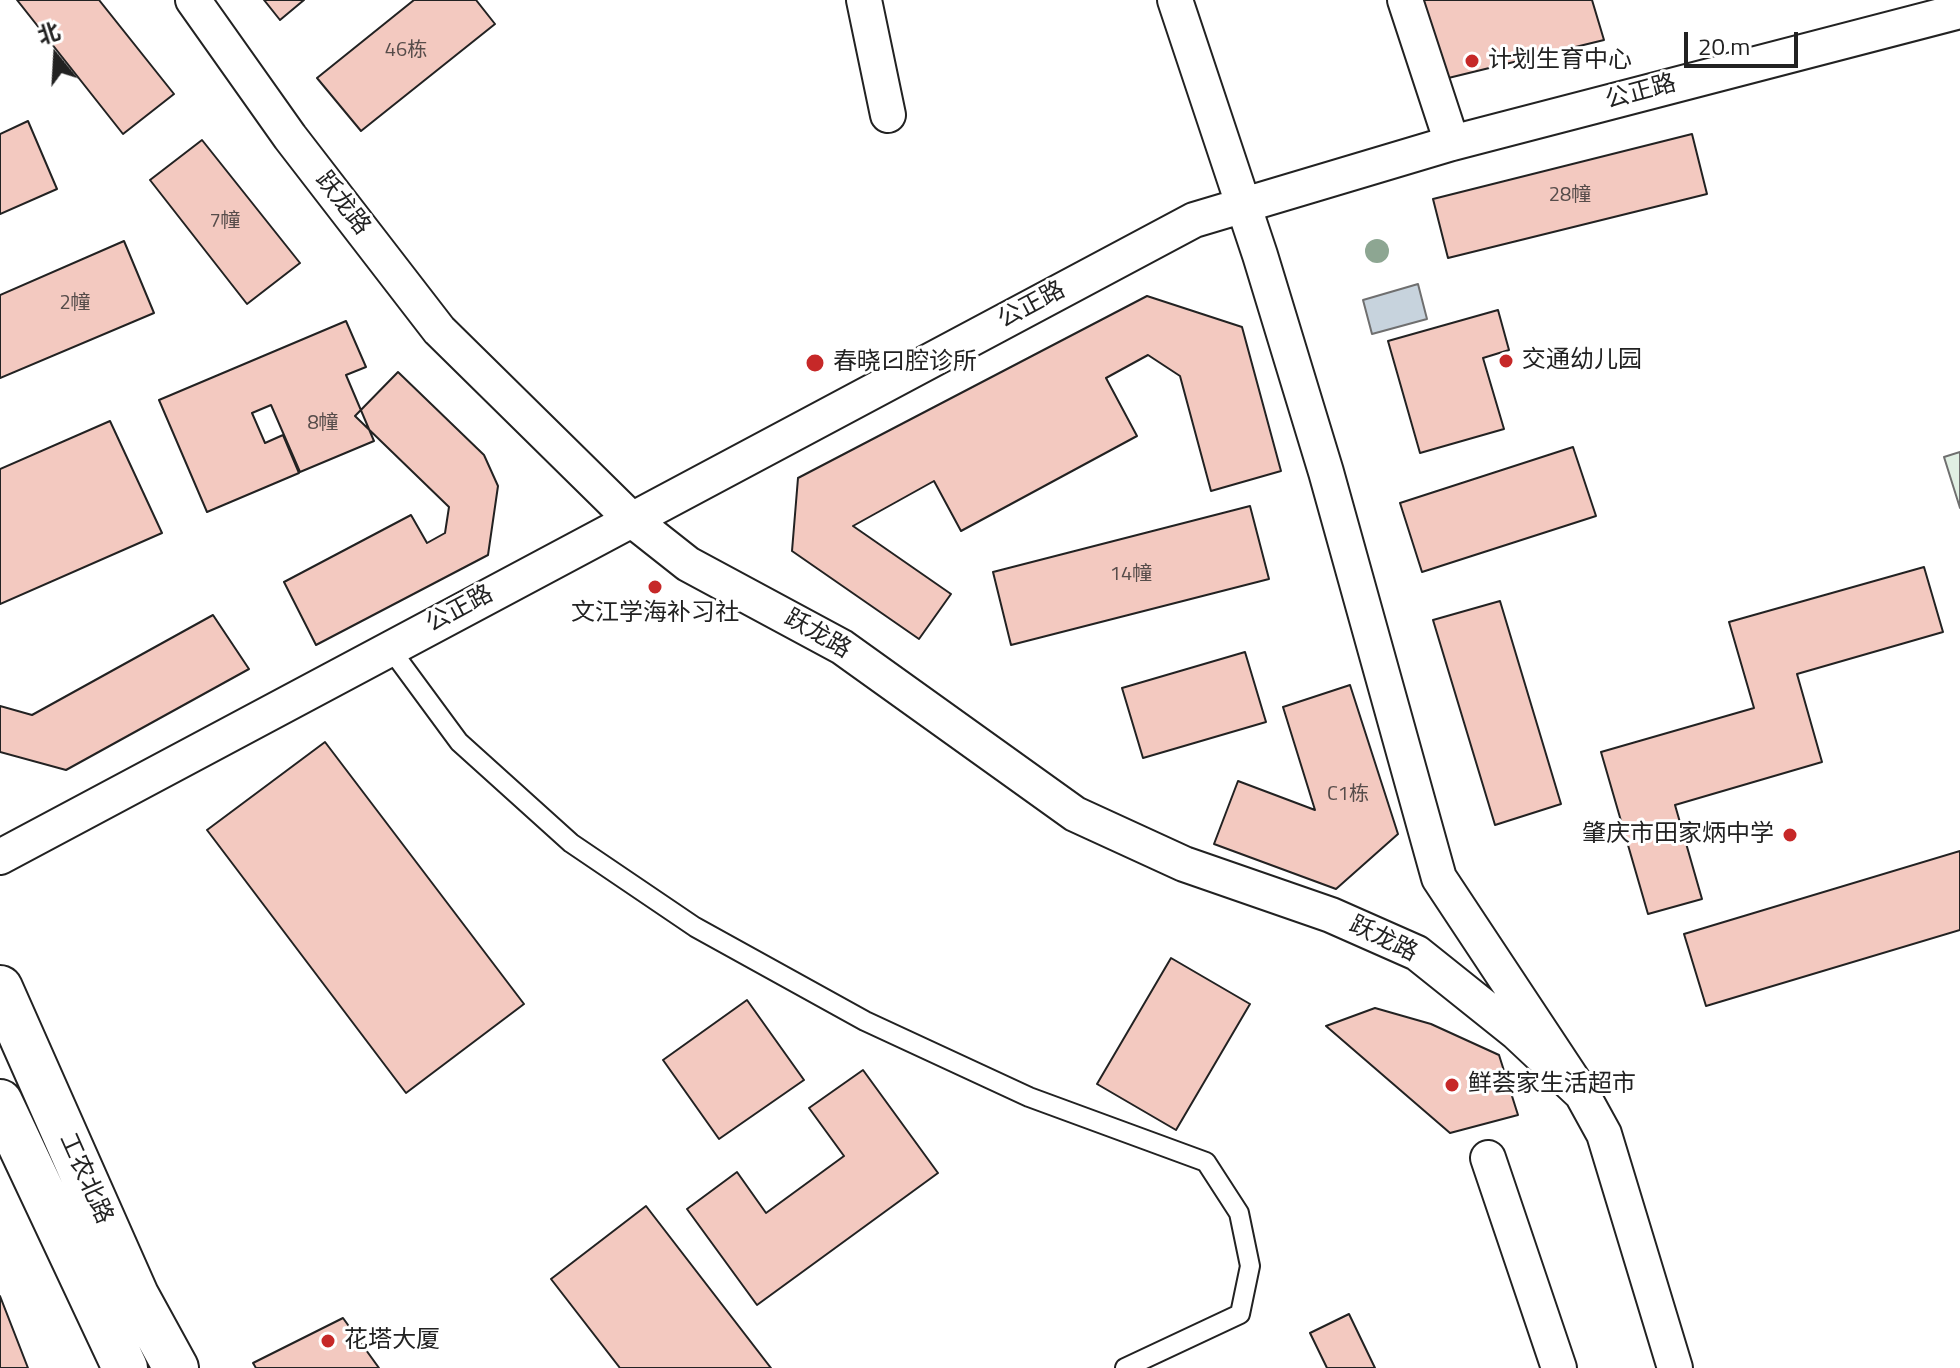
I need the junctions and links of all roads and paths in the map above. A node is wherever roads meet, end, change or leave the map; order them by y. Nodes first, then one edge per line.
1 (193, 0) edge
2 (864, 0) edge
3 (1175, 0) edge
4 (1405, 0) edge
5 (1960, 11) edge
6 (1885, 14) edge
7 (888, 115) dead end
8 (1452, 143) junction
9 (1243, 204) junction
10 (631, 519) junction
11 (389, 647) junction
12 (0, 857) edge
13 (0, 988) edge
14 (1582, 1094) junction
15 (0, 1102) edge
16 (1488, 1158) dead end
17 (125, 1368) edge
18 (176, 1368) edge
19 (1125, 1368) edge
20 (1559, 1368) edge
21 (1675, 1368) edge

1 - 10 street, 跃龙路
2 - 7 street
3 - 9 street
4 - 8 street
5 - 6 street, 公正路
6 - 8 street, 公正路
8 - 9 street, 公正路
9 - 10 street, 公正路
9 - 14 street
10 - 11 street, 公正路
10 - 14 street, 跃龙路
11 - 12 street, 公正路
11 - 19 lane
13 - 18 street, 工农北路
14 - 21 street
15 - 17 street, 工农北路
16 - 20 street

